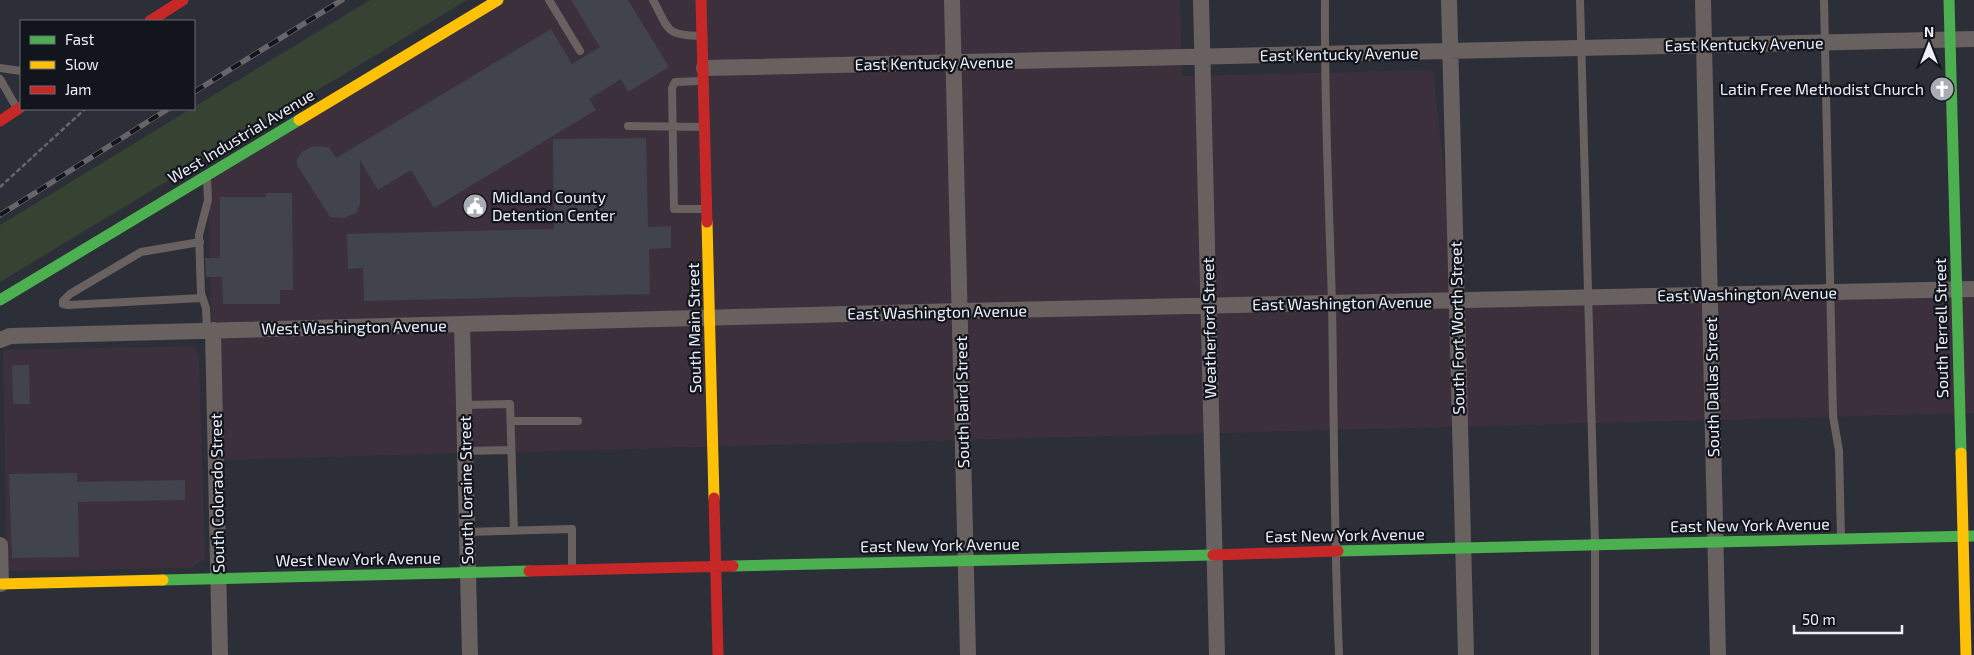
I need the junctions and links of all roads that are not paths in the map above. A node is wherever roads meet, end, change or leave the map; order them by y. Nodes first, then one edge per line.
1 (182, 0) edge
2 (498, 0) edge
3 (549, 0) edge
4 (653, 0) edge
5 (701, 0) edge
6 (952, 0) edge
7 (1201, 0) edge
8 (1325, 0) edge
9 (1449, 0) edge
10 (1580, 0) edge
11 (1703, 0) edge
12 (1824, 0) edge
13 (1949, 0) edge
14 (152, 20) edge
15 (702, 36) junction
16 (1950, 39) junction
17 (1974, 39) edge
18 (1825, 42) junction
19 (1704, 45) junction
20 (1581, 48) junction
21 (580, 51) dead end
22 (1451, 51) junction
23 (1324, 54) junction
24 (1202, 57) junction
25 (954, 63) junction
26 (0, 68) edge
27 (20, 71) edge
28 (704, 74) junction
29 (0, 79) edge
30 (20, 109) edge
31 (3, 119) edge
32 (628, 126) dead end
33 (672, 127) junction
34 (705, 127) junction
35 (206, 176) junction
36 (707, 209) junction
37 (200, 242) junction
38 (1957, 289) junction
39 (1974, 289) edge
40 (1830, 292) junction
41 (1710, 294) junction
42 (1588, 297) junction
43 (202, 298) junction
44 (0, 300) edge
45 (1457, 300) junction
46 (1332, 303) junction
47 (1208, 306) junction
48 (960, 311) junction
49 (710, 318) junction
50 (462, 324) junction
51 (210, 330) junction
52 (0, 340) edge
53 (464, 405) junction
54 (511, 421) junction
55 (578, 421) dead end
56 (511, 450) junction
57 (466, 451) junction
58 (514, 530) junction
59 (467, 532) junction
60 (1968, 536) edge
61 (1841, 540) junction
62 (1716, 543) junction
63 (0, 545) edge
64 (1595, 545) junction
65 (1463, 549) junction
66 (1335, 552) junction
67 (1214, 555) junction
68 (966, 560) junction
69 (716, 567) junction
70 (572, 570) junction
71 (468, 573) junction
72 (218, 579) junction
73 (0, 584) edge
74 (220, 655) edge
75 (470, 655) edge
76 (718, 655) edge
77 (968, 655) edge
78 (1217, 655) edge
79 (1339, 655) edge
80 (1466, 655) edge
81 (1595, 655) edge
82 (1718, 655) edge
83 (1966, 655) edge

1 - 14 street
2 - 35 street, West Industrial Avenue
3 - 21 lane
4 - 15 lane
5 - 15 street, South Main Street
6 - 25 street, South Baird Street
7 - 24 street, Weatherford Street
8 - 23 lane
9 - 22 street, South Fort Worth Street
10 - 20 lane
11 - 19 street, South Dallas Street
12 - 18 lane
13 - 16 street, South Terrell Street
15 - 28 street, South Main Street
16 - 17 street, East Kentucky Avenue
16 - 18 street, East Kentucky Avenue
16 - 38 street, South Terrell Street
18 - 19 street, East Kentucky Avenue
18 - 40 lane
19 - 20 street, East Kentucky Avenue
19 - 41 street, South Dallas Street
20 - 22 street, East Kentucky Avenue
20 - 42 lane
22 - 23 street, East Kentucky Avenue
22 - 45 street, South Fort Worth Street
23 - 24 street, East Kentucky Avenue
23 - 46 lane
24 - 25 street, East Kentucky Avenue
24 - 47 street, Weatherford Street
25 - 28 street, East Kentucky Avenue
25 - 48 street, South Baird Street
26 - 27 lane
28 - 33 lane
28 - 34 street, South Main Street
29 - 30 lane
30 - 31 street
32 - 33 lane
33 - 34 lane
33 - 36 lane
34 - 36 street, South Main Street
35 - 37 lane
35 - 44 street, West Industrial Avenue
36 - 49 street, South Main Street
37 - 43 lane
37 - 43 lane
38 - 39 street, East Washington Avenue
38 - 40 street, East Washington Avenue
38 - 60 street, South Terrell Street
40 - 41 street, East Washington Avenue
40 - 61 lane
41 - 42 street, East Washington Avenue
41 - 62 street, South Dallas Street
42 - 45 street, East Washington Avenue
42 - 64 lane
43 - 51 lane
45 - 46 street, East Washington Avenue
45 - 65 street, South Fort Worth Street
46 - 47 street, East Washington Avenue
46 - 66 lane
47 - 48 street, East Washington Avenue
47 - 67 street, Weatherford Street
48 - 49 street, East Washington Avenue
48 - 68 street, South Baird Street
49 - 50 street, West Washington Avenue
49 - 69 street, South Main Street
50 - 51 street, West Washington Avenue
50 - 53 street, South Loraine Street
51 - 52 street, West Washington Avenue
51 - 72 street, South Colorado Street
53 - 54 lane
53 - 57 street, South Loraine Street
54 - 55 lane
54 - 56 lane
56 - 57 lane
56 - 58 lane
57 - 59 street, South Loraine Street
58 - 59 lane
58 - 70 lane
59 - 71 street, South Loraine Street
60 - 61 street, East New York Avenue
60 - 83 street, South Terrell Street
61 - 62 street, East New York Avenue
62 - 64 street, East New York Avenue
62 - 82 street, South Dallas Street
63 - 73 street
64 - 65 street, East New York Avenue
64 - 81 lane
65 - 66 street, East New York Avenue
65 - 80 street, South Fort Worth Street
66 - 67 street, East New York Avenue
66 - 79 lane
67 - 68 street, East New York Avenue
67 - 78 street, Weatherford Street
68 - 69 street, East New York Avenue
68 - 77 street, South Baird Street
69 - 70 street, West New York Avenue
69 - 76 street, South Main Street
70 - 71 street, West New York Avenue
71 - 72 street, West New York Avenue
71 - 75 street, South Loraine Street
72 - 73 street, West New York Avenue
72 - 74 street, South Colorado Street

